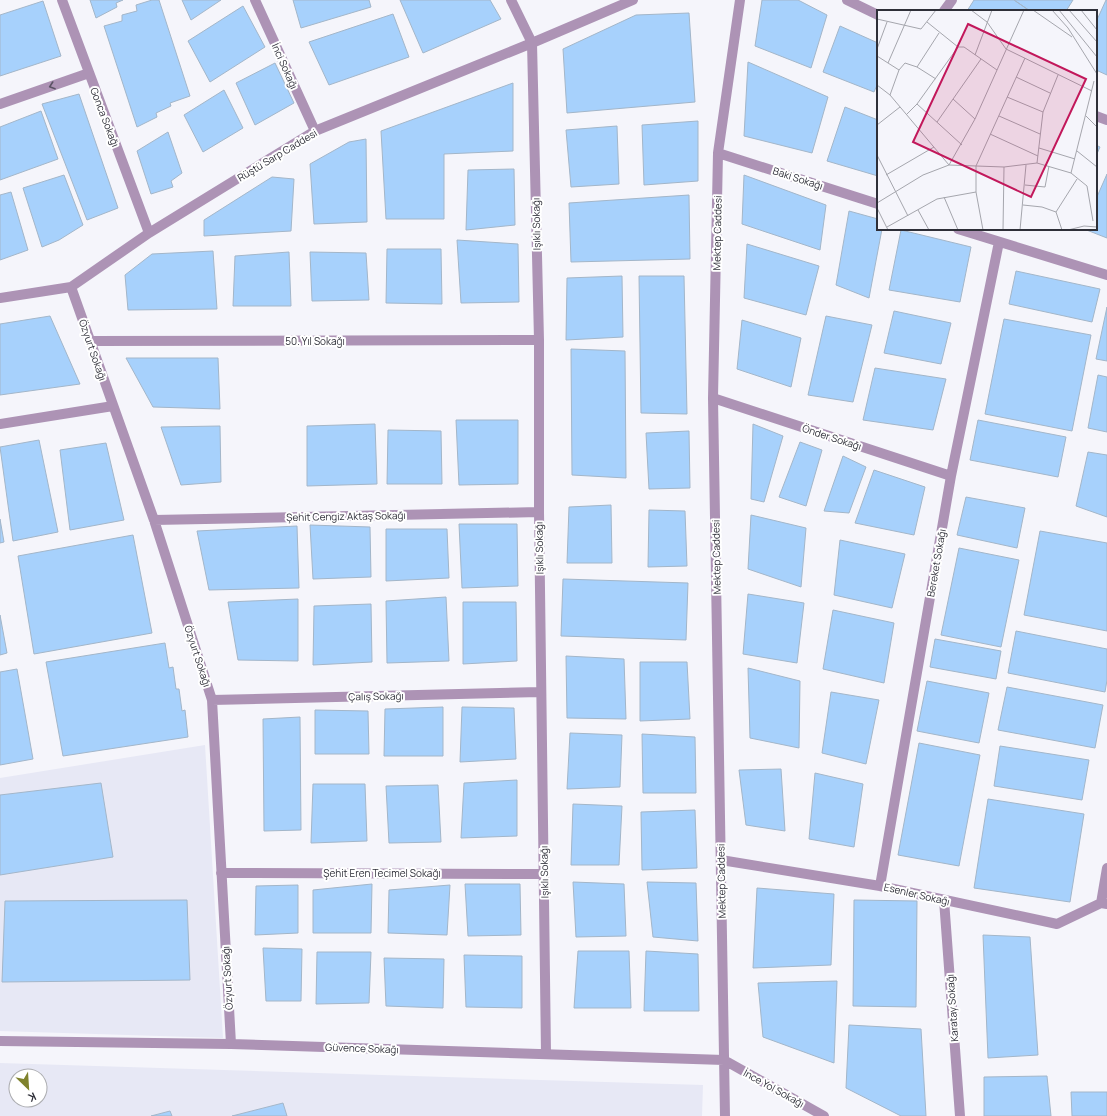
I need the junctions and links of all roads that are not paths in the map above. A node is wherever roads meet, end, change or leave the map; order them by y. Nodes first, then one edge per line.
1 (62, 0) edge
2 (255, 0) edge
3 (511, 0) edge
4 (633, 0) edge
5 (740, 0) edge
6 (847, 0) edge
7 (952, 0) edge
8 (945, 10) edge
9 (877, 15) edge
10 (532, 43) junction
11 (89, 73) junction
12 (0, 104) edge
13 (1097, 116) edge
14 (1107, 120) edge
15 (315, 131) junction
16 (718, 153) junction
17 (877, 204) edge
18 (961, 230) edge
19 (149, 233) junction
20 (999, 242) junction
21 (1107, 275) edge
22 (71, 287) junction
23 (0, 298) edge
24 (539, 340) junction
25 (90, 341) junction
26 (713, 398) junction
27 (113, 406) junction
28 (0, 424) edge
29 (951, 476) junction
30 (539, 512) junction
31 (154, 520) junction
32 (540, 692) junction
33 (212, 700) junction
34 (721, 860) junction
35 (1107, 868) edge
36 (221, 873) junction
37 (544, 874) junction
38 (880, 886) junction
39 (944, 900) junction
40 (1104, 903) edge
41 (0, 1041) edge
42 (231, 1044) junction
43 (546, 1054) junction
44 (724, 1060) junction
45 (725, 1116) edge
46 (824, 1116) edge
47 (960, 1116) edge

1 - 11 street, Gonca Sokağı
2 - 15 street, İnci Sokağı
3 - 10 street
4 - 10 street, Rüştü Sarp Caddesi
5 - 16 street, Mektep Caddesi
6 - 9 street
7 - 8 street
10 - 15 street, Rüştü Sarp Caddesi
10 - 24 street, Işıklı Sokağı
11 -> 12 street
11 - 19 street, Gonca Sokağı
13 - 14 street
15 - 19 street, Rüştü Sarp Caddesi
16 - 17 street, Baki Sokağı
16 - 26 street, Mektep Caddesi
18 - 20 street
19 - 22 street, Rüştü Sarp Caddesi
20 - 21 street
20 - 29 street, Bereket Sokağı
22 - 23 street, Rüştü Sarp Caddesi
22 - 25 street, Özyurt Sokağı
24 - 25 street, 50. Yıl Sokağı
24 - 30 street, Işıklı Sokağı
25 - 27 street, Özyurt Sokağı
26 - 29 street, Önder Sokağı
26 - 34 street, Mektep Caddesi
27 - 28 street
27 - 31 street, Özyurt Sokağı
29 - 38 street, Bereket Sokağı
30 - 31 street, Şehit Cengiz Aktaş Sokağı
30 - 32 street, Işıklı Sokağı
31 - 33 street, Özyurt Sokağı
32 - 33 street, Çalış Sokağı
32 - 37 street, Işıklı Sokağı
33 - 36 street, Özyurt Sokağı
34 - 38 street, Esenler Sokağı
34 - 44 street, Mektep Caddesi
35 - 40 street
36 - 37 street, Şehit Eren Tecimel Sokağı
36 - 42 street, Özyurt Sokağı
37 - 43 street, Işıklı Sokağı
38 - 39 street, Esenler Sokağı
39 - 40 street, Esenler Sokağı
39 - 47 street, Karatay Sokağı
41 - 42 street, Güvence Sokağı
42 - 43 street, Güvence Sokağı
43 - 44 street, Güvence Sokağı
44 - 45 street, Mektep Caddesi
44 - 46 street, İnce Yol Sokağı

